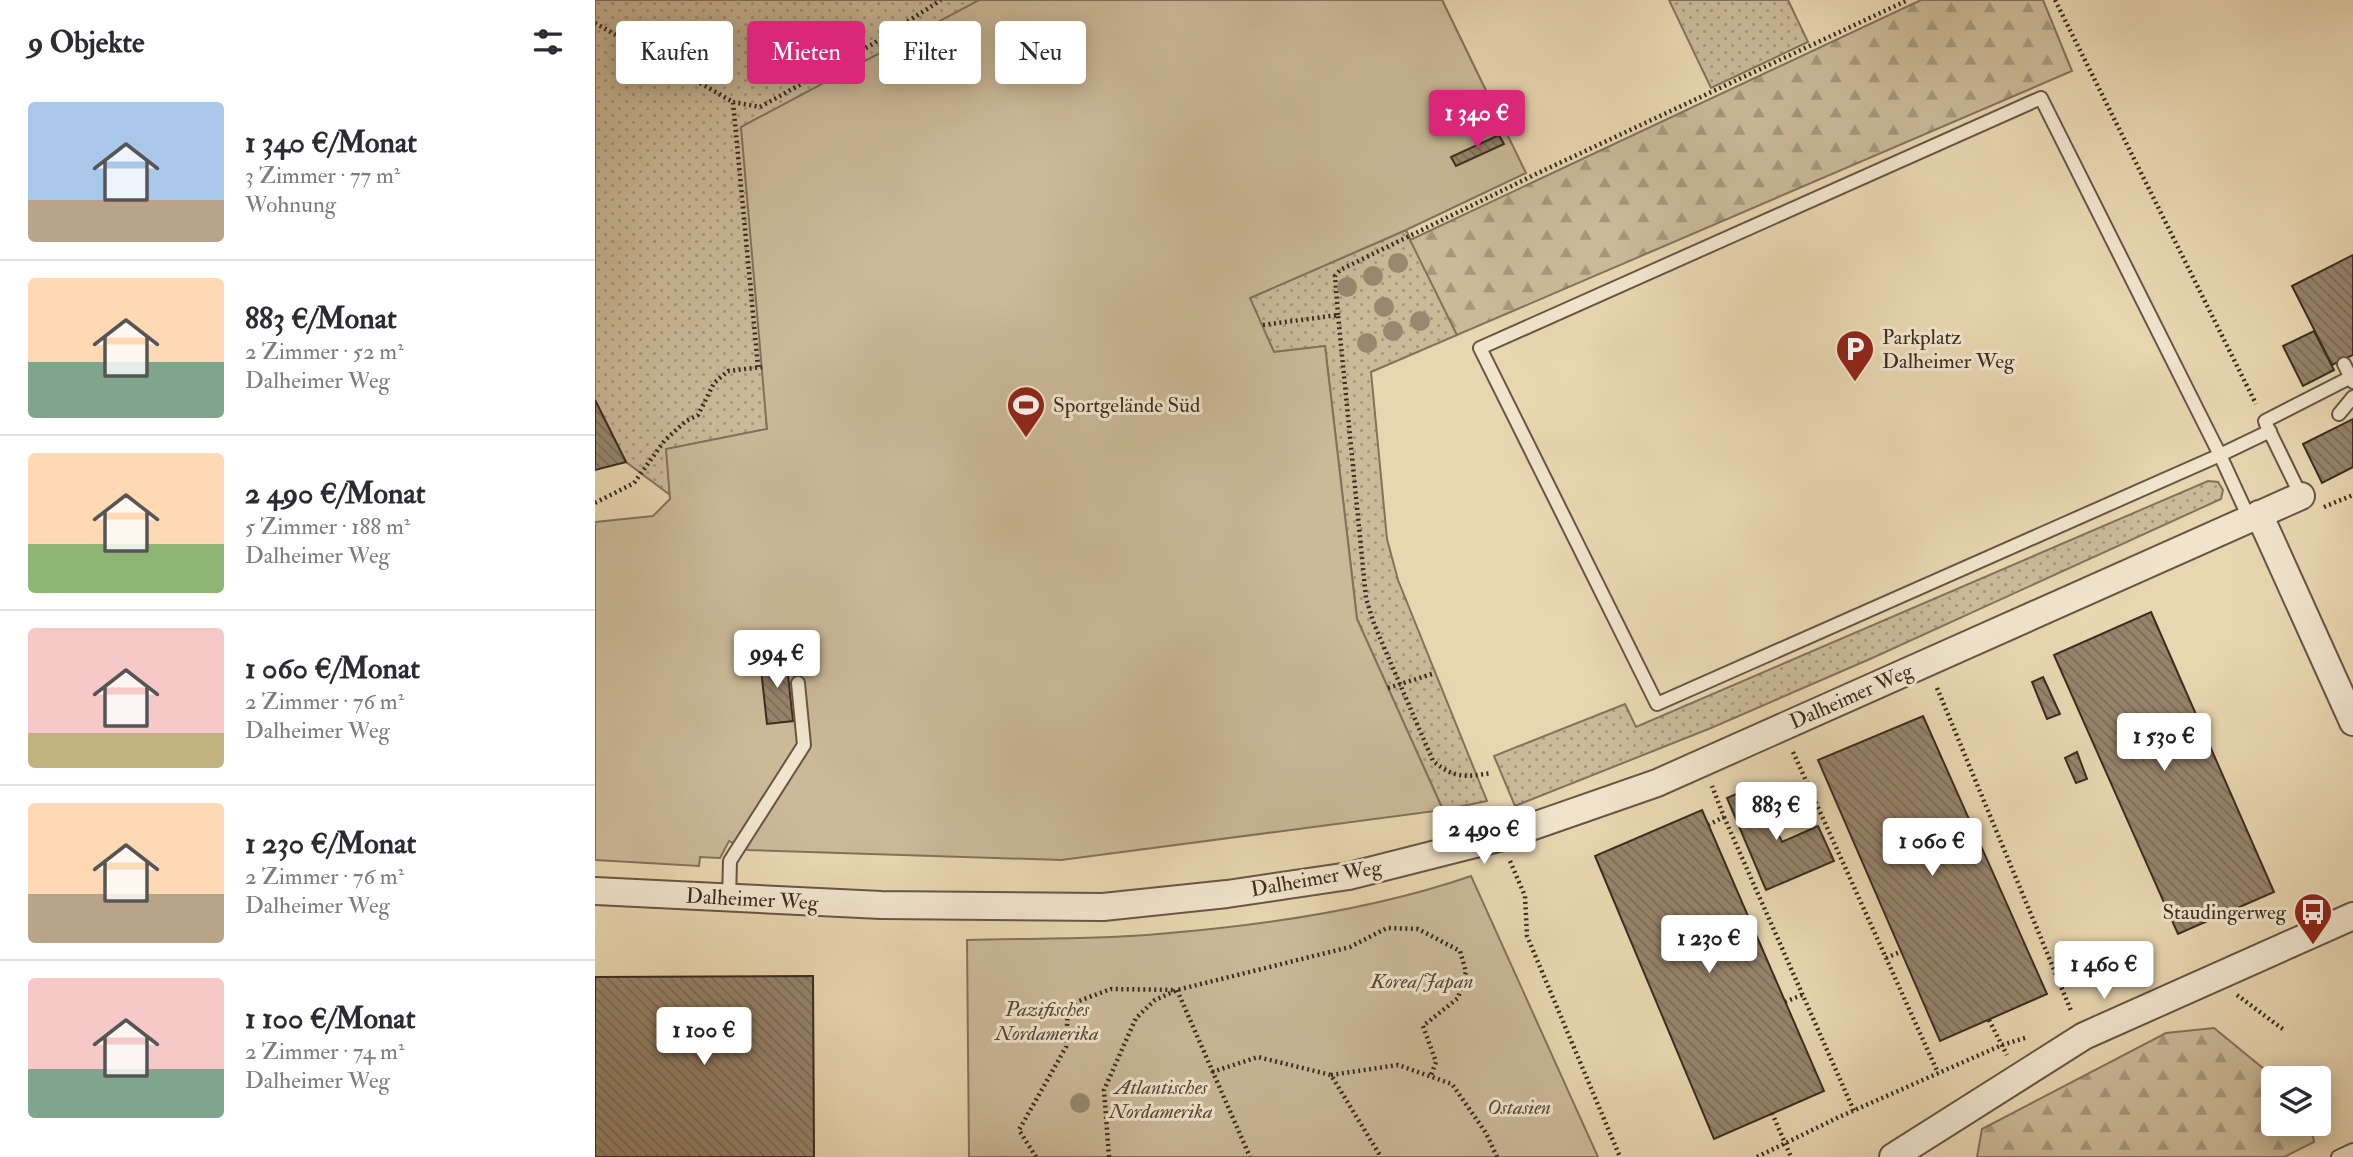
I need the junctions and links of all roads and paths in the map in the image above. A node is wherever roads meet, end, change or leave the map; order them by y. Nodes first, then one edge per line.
1 (941, 0) edge
2 (1908, 0) edge
3 (2055, 0) edge
4 (595, 23) edge
5 (733, 102) junction
6 (1338, 315) junction
7 (1263, 325) dead end
8 (2344, 365) dead end
9 (2352, 378) edge
10 (2353, 397) edge
11 (2339, 414) dead end
12 (2265, 422) junction
13 (2220, 455) junction
14 (2301, 496) joint
15 (595, 503) edge
16 (2254, 516) junction
17 (1927, 662) junction
18 (1435, 673) dead end
19 (798, 683) dead end
20 (1402, 684) junction
21 (1388, 688) dead end
22 (2353, 722) edge
23 (1782, 727) junction
24 (1702, 762) junction
25 (1492, 773) dead end
26 (1724, 817) junction
27 (1708, 825) dead end
28 (1499, 838) junction
29 (595, 891) edge
30 (729, 898) junction
31 (2353, 916) edge
32 (1900, 952) dead end
33 (1886, 958) junction
34 (2214, 978) junction
35 (1177, 990) junction
36 (1804, 994) junction
37 (1786, 1002) dead end
38 (1989, 1020) dead end
39 (2284, 1030) dead end
40 (2035, 1035) dead end
41 (2084, 1035) junction
42 (2002, 1045) junction
43 (1212, 1072) junction
44 (1938, 1073) junction
45 (1331, 1075) junction
46 (1431, 1075) junction
47 (1854, 1111) junction
48 (1772, 1114) dead end
49 (1786, 1144) junction
50 (2353, 1150) edge
51 (1036, 1157) edge
52 (1109, 1157) edge
53 (1250, 1157) edge
54 (1381, 1157) edge
55 (1497, 1157) edge
56 (1620, 1157) edge
57 (1757, 1157) edge
58 (1791, 1157) edge
59 (1893, 1157) edge
60 (2338, 1157) edge

1 - 5 path
2 - 6 path
3 - 12 path
4 - 5 path
5 - 15 path
6 - 7 path
6 - 20 path
8 - 9 lane
9 - 12 lane
10 - 11 lane
12 - 13 lane
12 - 14 lane
13 - 13 lane
13 - 16 lane
14 - 16 street, Dalheimer Weg
16 - 17 street, Dalheimer Weg
16 - 22 street
17 - 23 street, Dalheimer Weg
17 - 41 path
18 - 20 path
19 - 30 lane
20 - 21 path
20 - 25 path
23 - 24 street, Dalheimer Weg
23 - 33 path
24 - 26 path
24 - 28 street, Dalheimer Weg
26 - 27 path
26 - 36 path
28 - 30 street, Dalheimer Weg
28 - 56 path
29 - 30 street, Dalheimer Weg
31 - 34 street
32 - 33 path
33 - 44 path
34 - 39 path
34 - 41 street
35 - 43 path
35 - 46 path
35 - 51 path
35 - 52 path
36 - 37 path
36 - 47 path
38 - 42 path
40 - 42 path
41 - 59 street
42 - 44 path
43 - 45 path
43 - 53 path
44 - 47 path
45 - 46 path
45 - 54 path
46 - 55 path
47 - 49 path
48 - 49 path
49 - 57 path
49 - 58 path
50 - 60 lane

